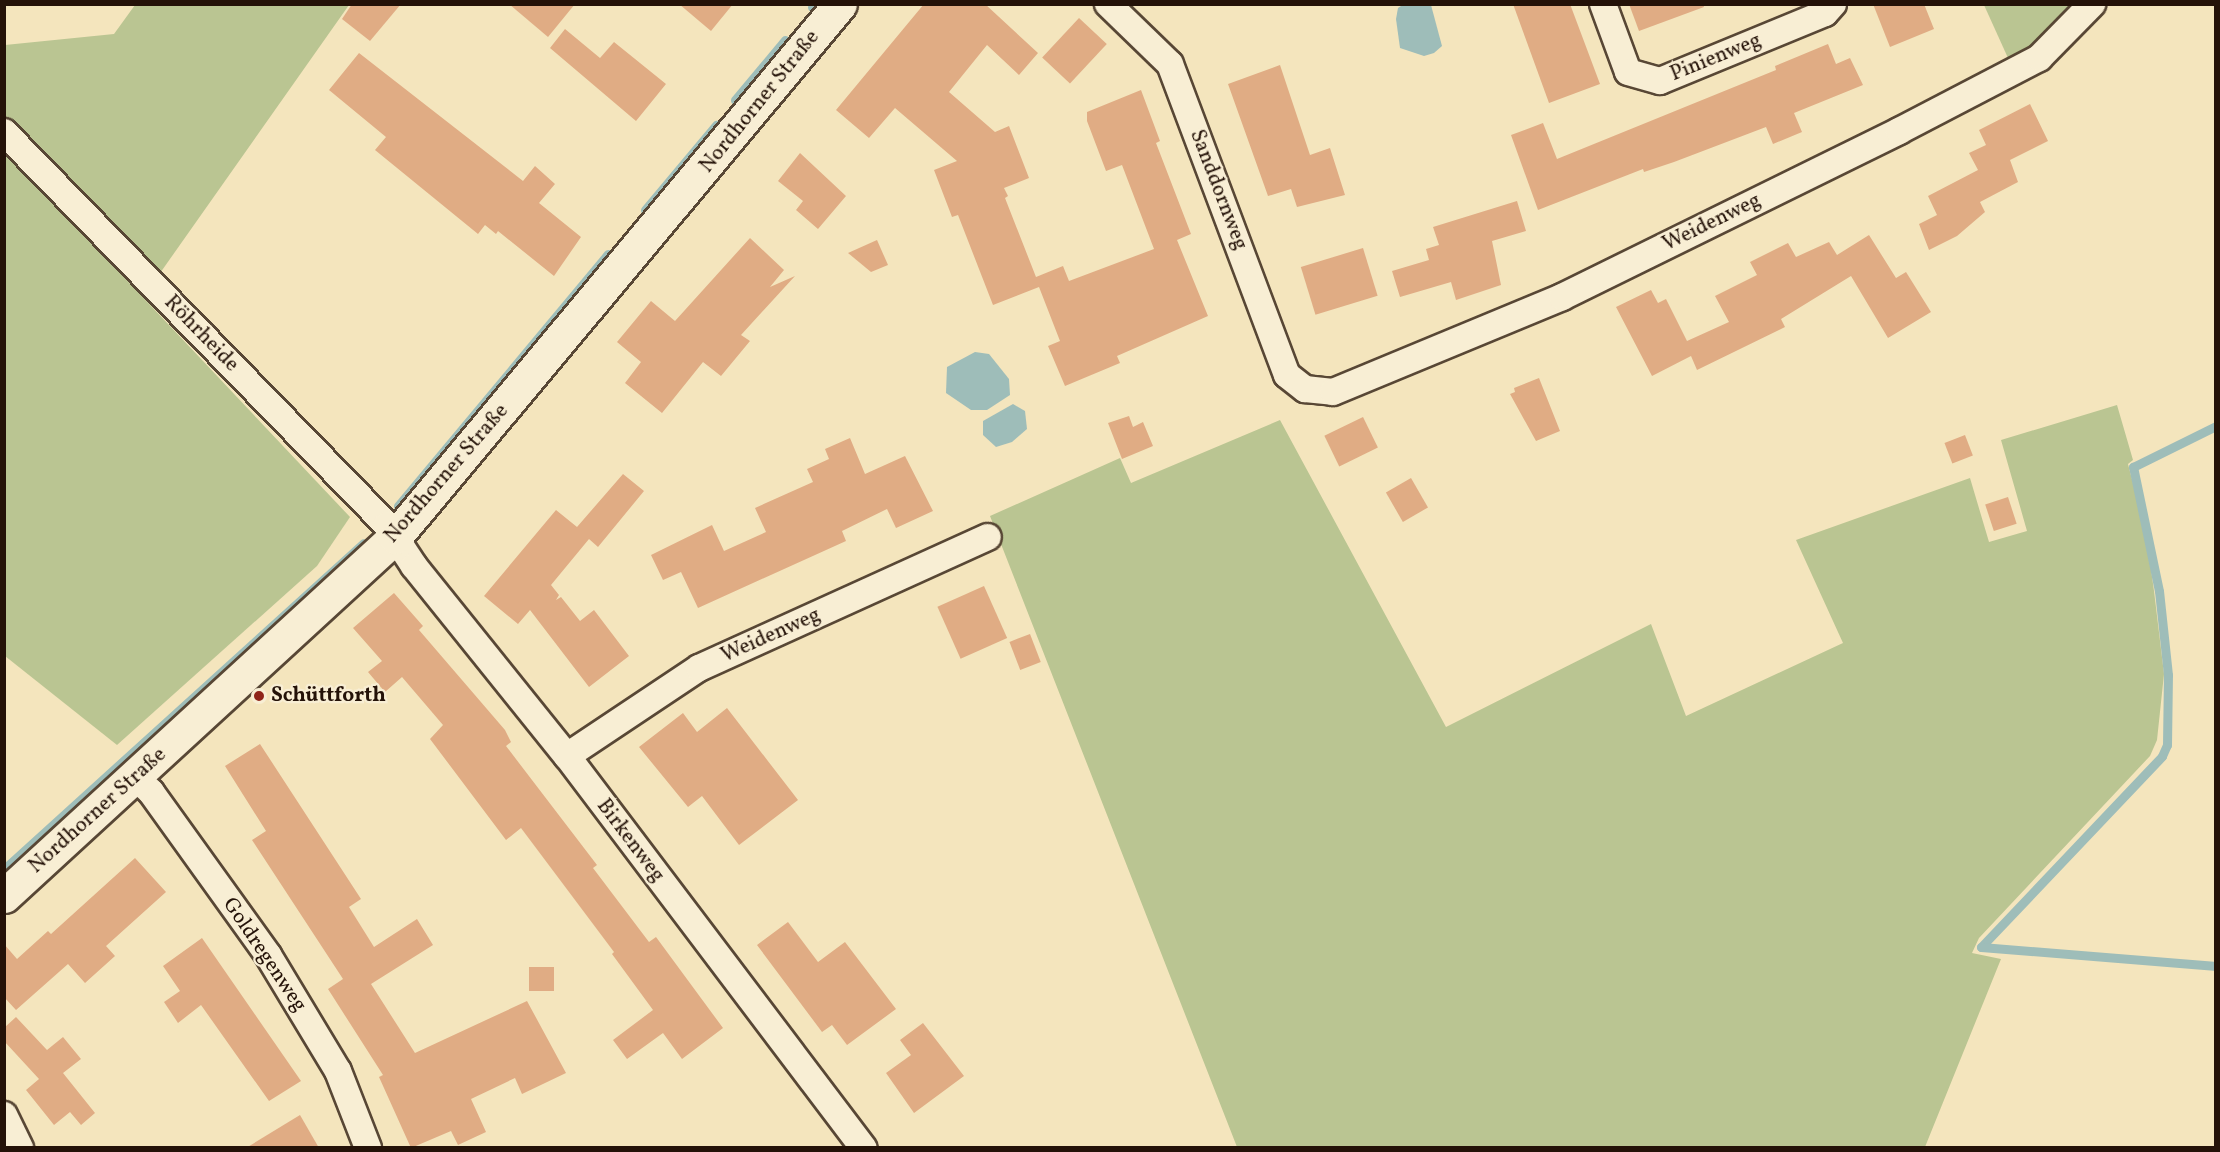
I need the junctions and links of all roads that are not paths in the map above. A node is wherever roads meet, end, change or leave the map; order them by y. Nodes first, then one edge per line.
1 (840, 4) edge
2 (1108, 4) edge
3 (1603, 4) edge
4 (1833, 4) edge
5 (2092, 4) edge
6 (4, 132) edge
7 (1305, 389) joint
8 (395, 537) junction
9 (988, 537) dead end
10 (567, 756) junction
11 (135, 777) junction
12 (4, 896) edge
13 (4, 1115) edge
14 (20, 1148) edge
15 (368, 1148) edge
16 (864, 1148) edge

1 - 8 street, Nordhorner Straße
2 - 7 street, Sanddornweg
3 - 4 street, Pinienweg
5 - 7 street, Weidenweg
6 - 8 street, Röhrheide
8 - 10 street, Birkenweg
8 - 11 street, Nordhorner Straße
9 - 10 street, Weidenweg
10 - 16 street, Birkenweg
11 - 12 street, Nordhorner Straße
11 - 15 street, Goldregenweg
13 - 14 street

